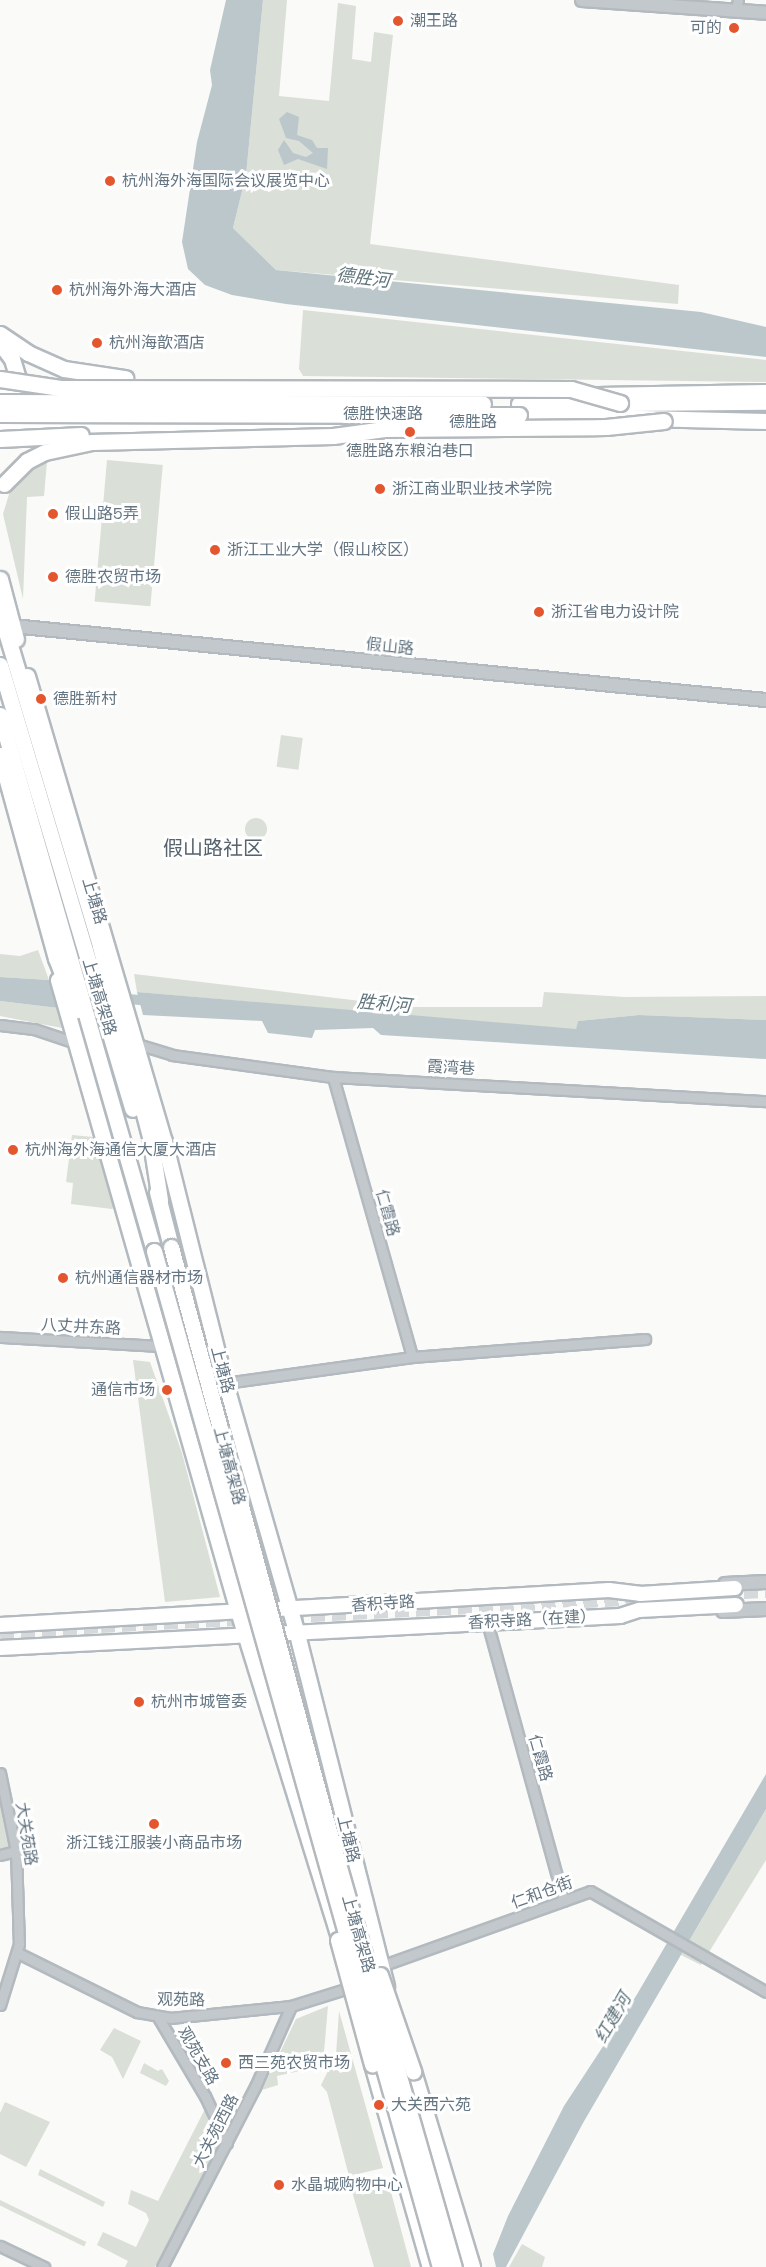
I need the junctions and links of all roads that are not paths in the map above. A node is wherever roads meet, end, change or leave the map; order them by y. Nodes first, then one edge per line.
1 (582, 0) edge
2 (737, 5) edge
3 (766, 13) edge
4 (0, 334) edge
5 (0, 343) edge
6 (0, 379) edge
7 (0, 388) edge
8 (404, 389) junction
9 (766, 392) edge
10 (0, 394) edge
11 (0, 402) edge
12 (766, 402) edge
13 (620, 403) junction
14 (0, 414) edge
15 (664, 421) junction
16 (766, 421) edge
17 (0, 425) edge
18 (766, 427) edge
19 (385, 429) junction
20 (0, 432) edge
21 (0, 439) edge
22 (2, 488) edge
23 (0, 579) edge
24 (0, 612) edge
25 (12, 626) junction
26 (0, 666) edge
27 (766, 700) edge
28 (0, 715) edge
29 (0, 754) edge
30 (0, 771) edge
31 (0, 1025) edge
32 (76, 1043) junction
33 (137, 1044) junction
34 (333, 1077) junction
35 (766, 1101) edge
36 (138, 1193) junction
37 (160, 1200) junction
38 (0, 1337) edge
39 (645, 1339) dead end
40 (160, 1346) junction
41 (412, 1357) junction
42 (225, 1383) junction
43 (766, 1582) edge
44 (735, 1588) tunnel mouth
45 (609, 1590) junction
46 (736, 1605) tunnel mouth
47 (766, 1609) edge
48 (290, 1610) junction
49 (238, 1611) junction
50 (620, 1616) junction
51 (487, 1623) junction
52 (0, 1625) edge
53 (297, 1634) junction
54 (246, 1637) junction
55 (0, 1648) edge
56 (0, 1773) edge
57 (312, 1816) junction
58 (16, 1851) junction
59 (335, 1853) junction
60 (0, 1855) edge
61 (564, 1901) junction
62 (18, 1953) junction
63 (381, 1966) junction
64 (355, 1986) junction
65 (766, 1992) edge
66 (0, 2005) edge
67 (291, 2007) junction
68 (158, 2017) junction
69 (227, 2143) junction
70 (0, 2246) edge
71 (44, 2267) edge
72 (162, 2267) edge
73 (432, 2267) edge
74 (440, 2267) edge
75 (454, 2267) edge
76 (462, 2267) edge
77 (472, 2267) edge

1 - 2 street
2 - 3 street
4 - 8 main road, bridge
5 - 20 main road, bridge
6 - 8 main road, bridge
7 - 22 main road, bridge
8 - 13 main road, bridge
9 - 10 main road, 德胜路
11 - 13 main road, 德胜快速路, bridge
12 - 13 main road, 德胜快速路
14 - 15 main road, 德胜快速路, bridge
15 - 16 main road, 德胜快速路
15 - 19 main road, bridge
17 - 18 main road, 德胜路
19 - 21 main road, bridge
19 - 22 main road, bridge
23 - 25 main road, 上塘路
24 - 37 main road
25 - 27 street, 假山路
25 - 33 main road, 上塘路
26 - 37 main road, 上塘高架路
28 - 36 main road, 上塘高架路
29 - 36 main road
30 - 32 main road
31 - 32 street
32 - 40 main road
33 - 34 street, 霞湾巷
33 - 42 main road, 上塘路
34 - 35 street, 霞湾巷
34 - 41 street, 仁霞路
36 - 57 main road, 上塘高架路, bridge
37 - 59 main road, 上塘高架路, bridge
38 - 40 street, 八丈井东路
39 - 41 street
40 - 49 main road
41 - 42 street
42 - 48 main road, 上塘路
43 - 45 street, 香积寺路
44 - 45 main road
45 - 48 main road, 香积寺路
46 - 50 main road
47 - 50 street, 香积寺路（在建）
48 - 49 main road, 香积寺路
48 - 53 main road, 上塘路
49 - 52 main road, 香积寺路
49 - 54 main road
50 - 51 main road, 香积寺路（在建）
51 - 53 main road, 香积寺路（在建）
51 - 61 street, 仁霞路
53 - 54 main road
53 - 63 main road, 上塘路
54 - 55 main road
54 - 64 main road
56 - 58 street, 大关苑路
57 - 73 main road, bridge
57 - 74 main road, 上塘高架路, bridge
58 - 60 street
58 - 62 street, 大关苑路
59 - 75 main road, 上塘高架路, bridge
59 - 77 main road, bridge
61 - 63 street, 仁和仓街
61 - 65 street, 仁和仓街
62 - 66 street, 大关苑路
62 - 68 street, 观苑路
63 - 76 main road, 上塘路
64 - 67 street, 观苑路
64 - 73 main road
67 - 68 street, 观苑路
67 - 69 street, 大关苑西路
68 - 69 street, 观苑支路
69 - 72 street, 大关苑西路
70 - 71 street

